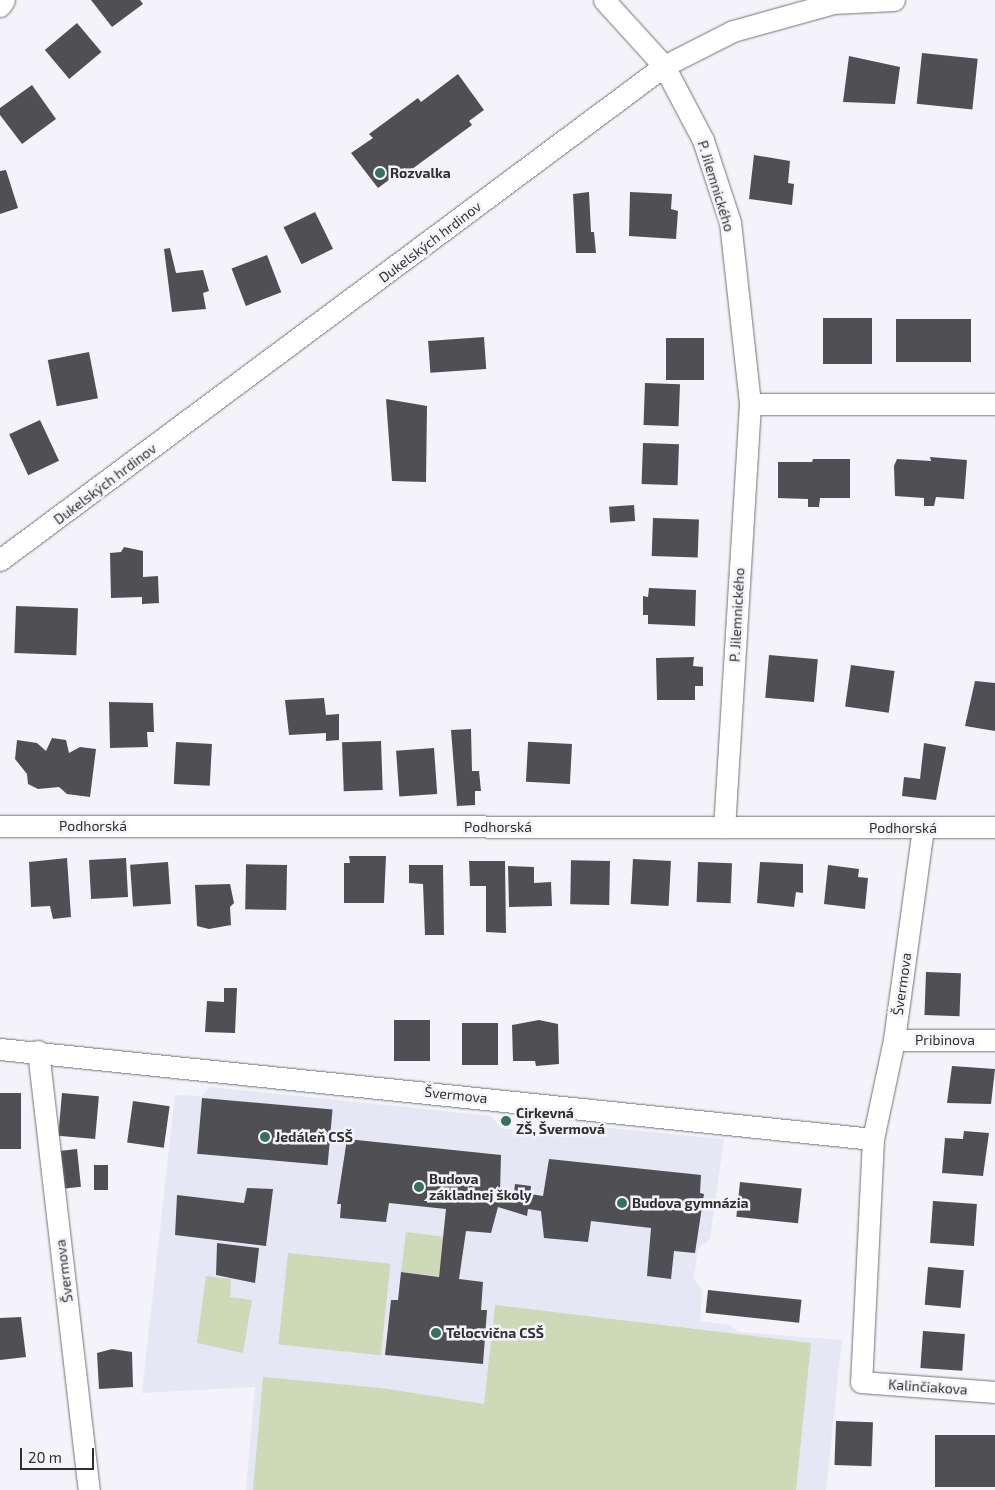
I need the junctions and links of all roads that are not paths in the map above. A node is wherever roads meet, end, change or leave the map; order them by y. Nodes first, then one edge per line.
1 (4, 0) edge
2 (604, 0) edge
3 (894, 0) edge
4 (0, 6) edge
5 (664, 66) junction
6 (750, 404) junction
7 (995, 404) edge
8 (0, 560) edge
9 (0, 826) edge
10 (724, 827) junction
11 (995, 827) edge
12 (923, 828) junction
13 (894, 1040) junction
14 (995, 1040) edge
15 (0, 1049) edge
16 (38, 1051) junction
17 (873, 1139) junction
18 (861, 1382) joint
19 (995, 1392) edge
20 (90, 1490) edge

1 - 4 street
2 - 5 street, P. Jilemnického
3 - 5 street, Dukelských hrdinov
5 - 6 street, P. Jilemnického
5 - 8 street, Dukelských hrdinov
6 - 7 street
6 - 10 street, P. Jilemnického
9 - 10 street, Podhorská
10 - 12 street, Podhorská
11 - 12 street, Podhorská
12 - 13 street, Švermova
13 - 14 street, Pribinova
13 - 17 street, Švermova
15 - 16 street, Švermova
16 - 17 street, Švermova
16 - 20 street, Švermova
17 - 18 street, Švermova
18 - 19 street, Kalinčiakova

